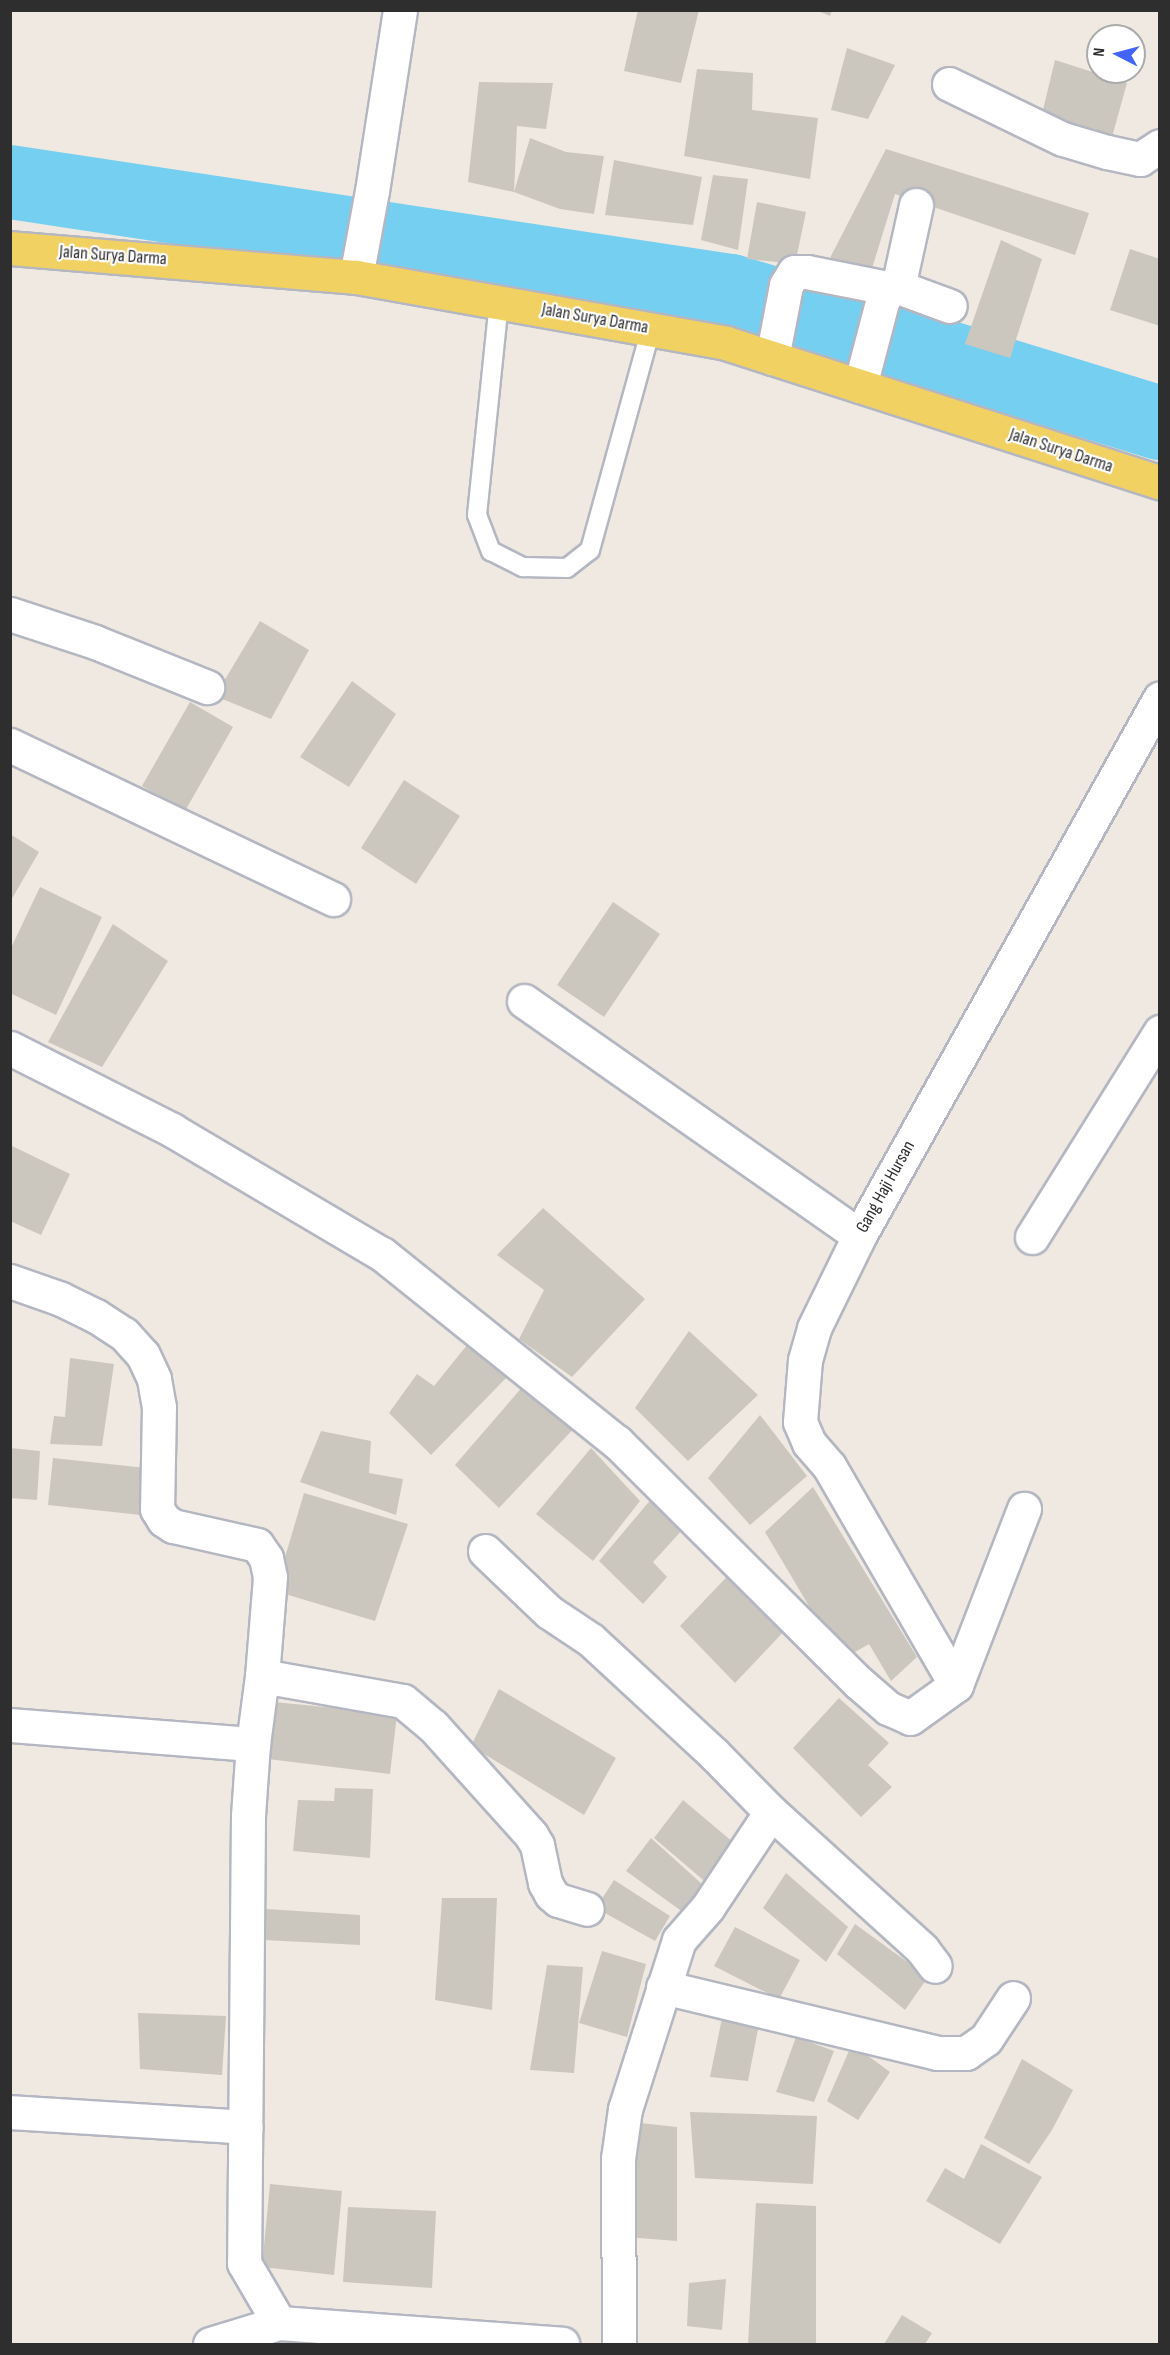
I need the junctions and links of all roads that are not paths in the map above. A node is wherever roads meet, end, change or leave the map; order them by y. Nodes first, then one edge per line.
1 (399, 10) edge
2 (949, 84) dead end
3 (1160, 146) edge
4 (916, 205) dead end
5 (10, 248) edge
6 (357, 266) junction
7 (889, 292) junction
8 (499, 302) junction
9 (950, 306) dead end
10 (651, 328) junction
11 (774, 347) junction
12 (864, 372) junction
13 (1160, 482) edge
14 (10, 614) edge
15 (207, 687) dead end
16 (1160, 698) edge
17 (10, 745) edge
18 (333, 899) dead end
19 (524, 1001) dead end
20 (1160, 1032) edge
21 (10, 1048) edge
22 (859, 1236) junction
23 (1032, 1237) dead end
24 (10, 1281) edge
25 (1024, 1509) dead end
26 (485, 1551) dead end
27 (262, 1676) junction
28 (956, 1685) junction
29 (10, 1725) edge
30 (253, 1744) junction
31 (771, 1812) junction
32 (587, 1909) dead end
33 (935, 1966) dead end
34 (663, 1987) junction
35 (1013, 1998) dead end
36 (10, 2112) edge
37 (246, 2127) junction
38 (279, 2323) junction
39 (210, 2344) edge
40 (562, 2344) edge
41 (619, 2344) edge

1 - 6 street
2 - 3 street
4 - 7 street
5 - 6 main road, Jalan Surya Darma
6 - 8 main road, Jalan Surya Darma
7 - 9 street
7 - 11 street
7 - 12 street
8 - 10 main road, Jalan Surya Darma
8 - 10 lane
10 - 11 main road, Jalan Surya Darma
11 - 12 main road, Jalan Surya Darma
12 - 13 main road, Jalan Surya Darma
14 - 15 street
16 - 22 street, Gang Haji Hursan
17 - 18 street
19 - 22 street
20 - 23 street
21 - 28 street
22 - 28 street, Gang Haji Hursan
24 - 27 street
25 - 28 street
26 - 31 street
27 - 30 street
27 - 32 street
29 - 30 street
30 - 37 street
31 - 33 street
31 - 34 street
34 - 35 street
34 - 41 street
36 - 37 street
37 - 38 street
38 - 39 street
38 - 40 street

